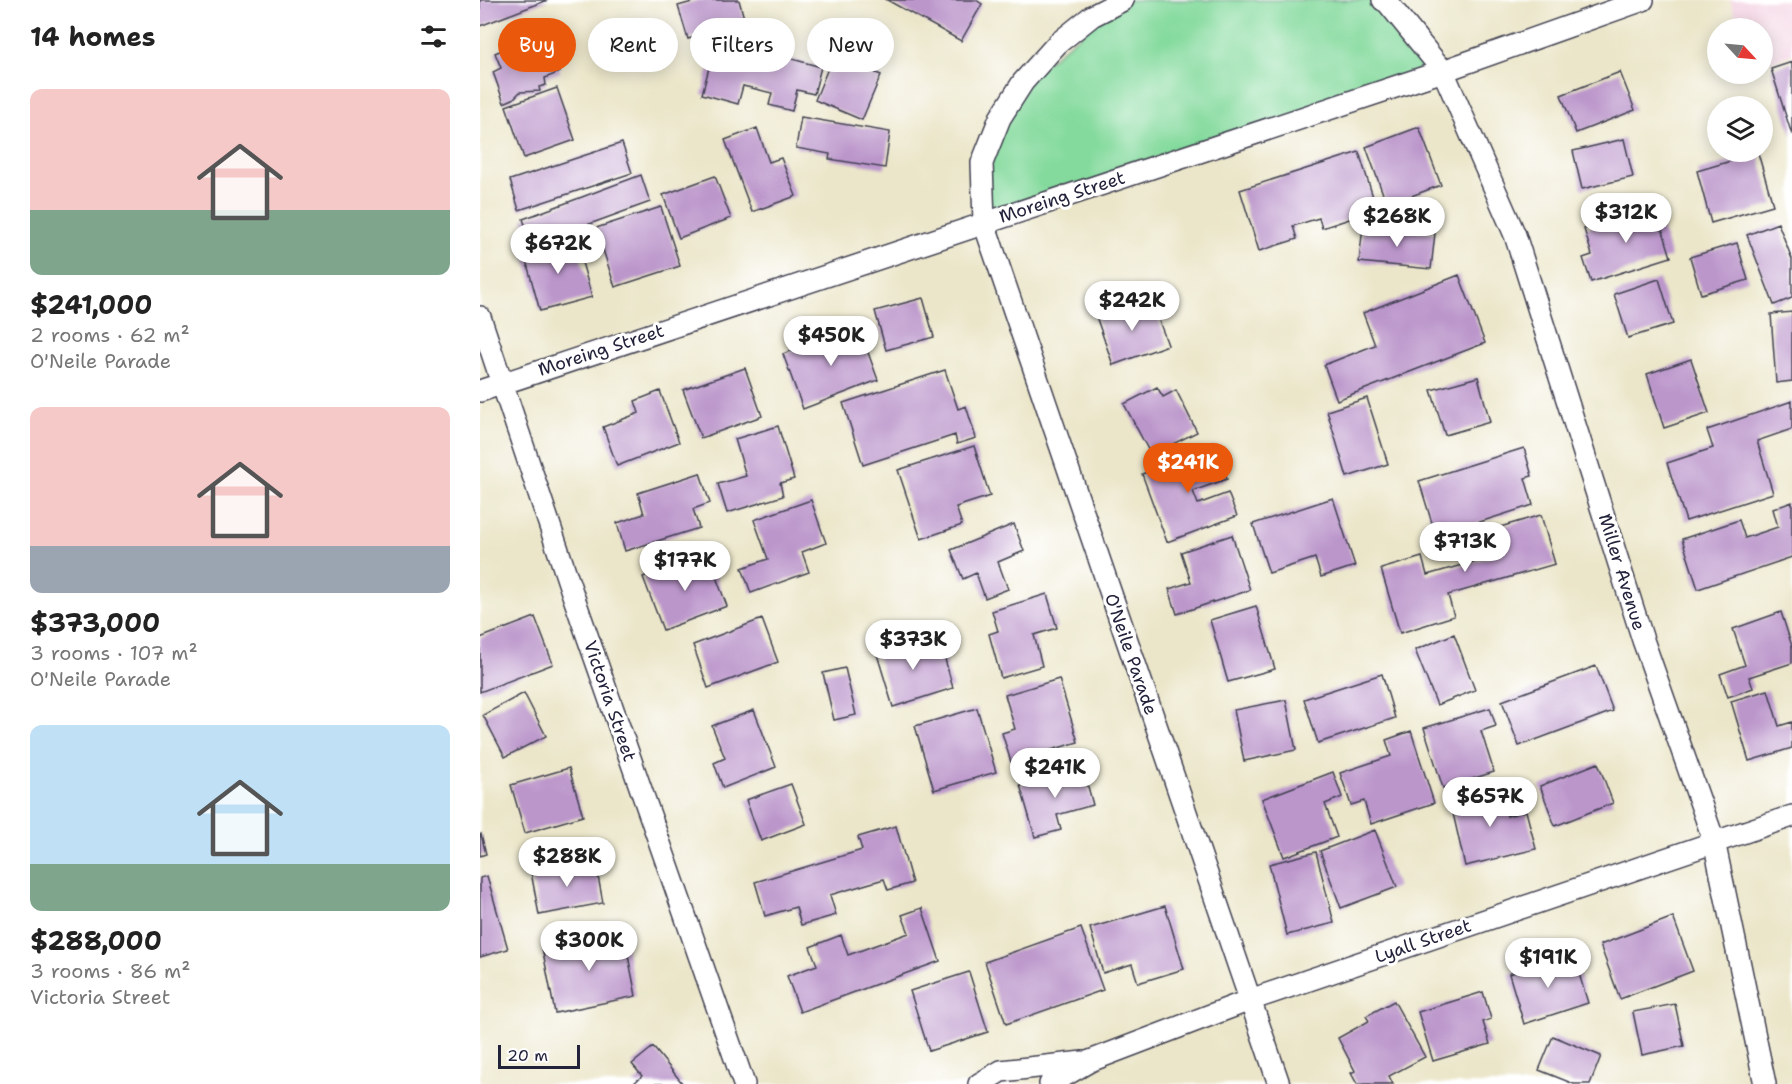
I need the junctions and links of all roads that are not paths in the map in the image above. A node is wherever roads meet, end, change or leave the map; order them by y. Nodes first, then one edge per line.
1 (1122, 0) edge
2 (1383, 0) edge
3 (1643, 0) edge
4 (1443, 71) junction
5 (984, 223) junction
6 (480, 316) edge
7 (502, 383) junction
8 (480, 391) edge
9 (1792, 816) edge
10 (1714, 841) junction
11 (1250, 1000) junction
12 (1090, 1061) junction
13 (744, 1084) edge
14 (979, 1084) edge
15 (1050, 1084) edge
16 (1279, 1084) edge
17 (1765, 1084) edge

1 - 5 street, O'Neile Parade
2 - 4 street, Miller Avenue
3 - 4 street, Moreing Street
4 - 5 street, Moreing Street
4 - 10 street, Miller Avenue
5 - 7 street, Moreing Street
5 - 11 street, O'Neile Parade
6 - 7 street, Victoria Street
7 - 8 street, Moreing Street
7 - 13 street, Victoria Street
9 - 10 street, Lyall Street
10 - 11 street, Lyall Street
10 - 17 street, Miller Avenue
11 - 12 street, Lyall Street
11 - 16 street, O'Neile Parade
12 - 14 street, Lyall Street
12 - 15 street, Lyall Street

